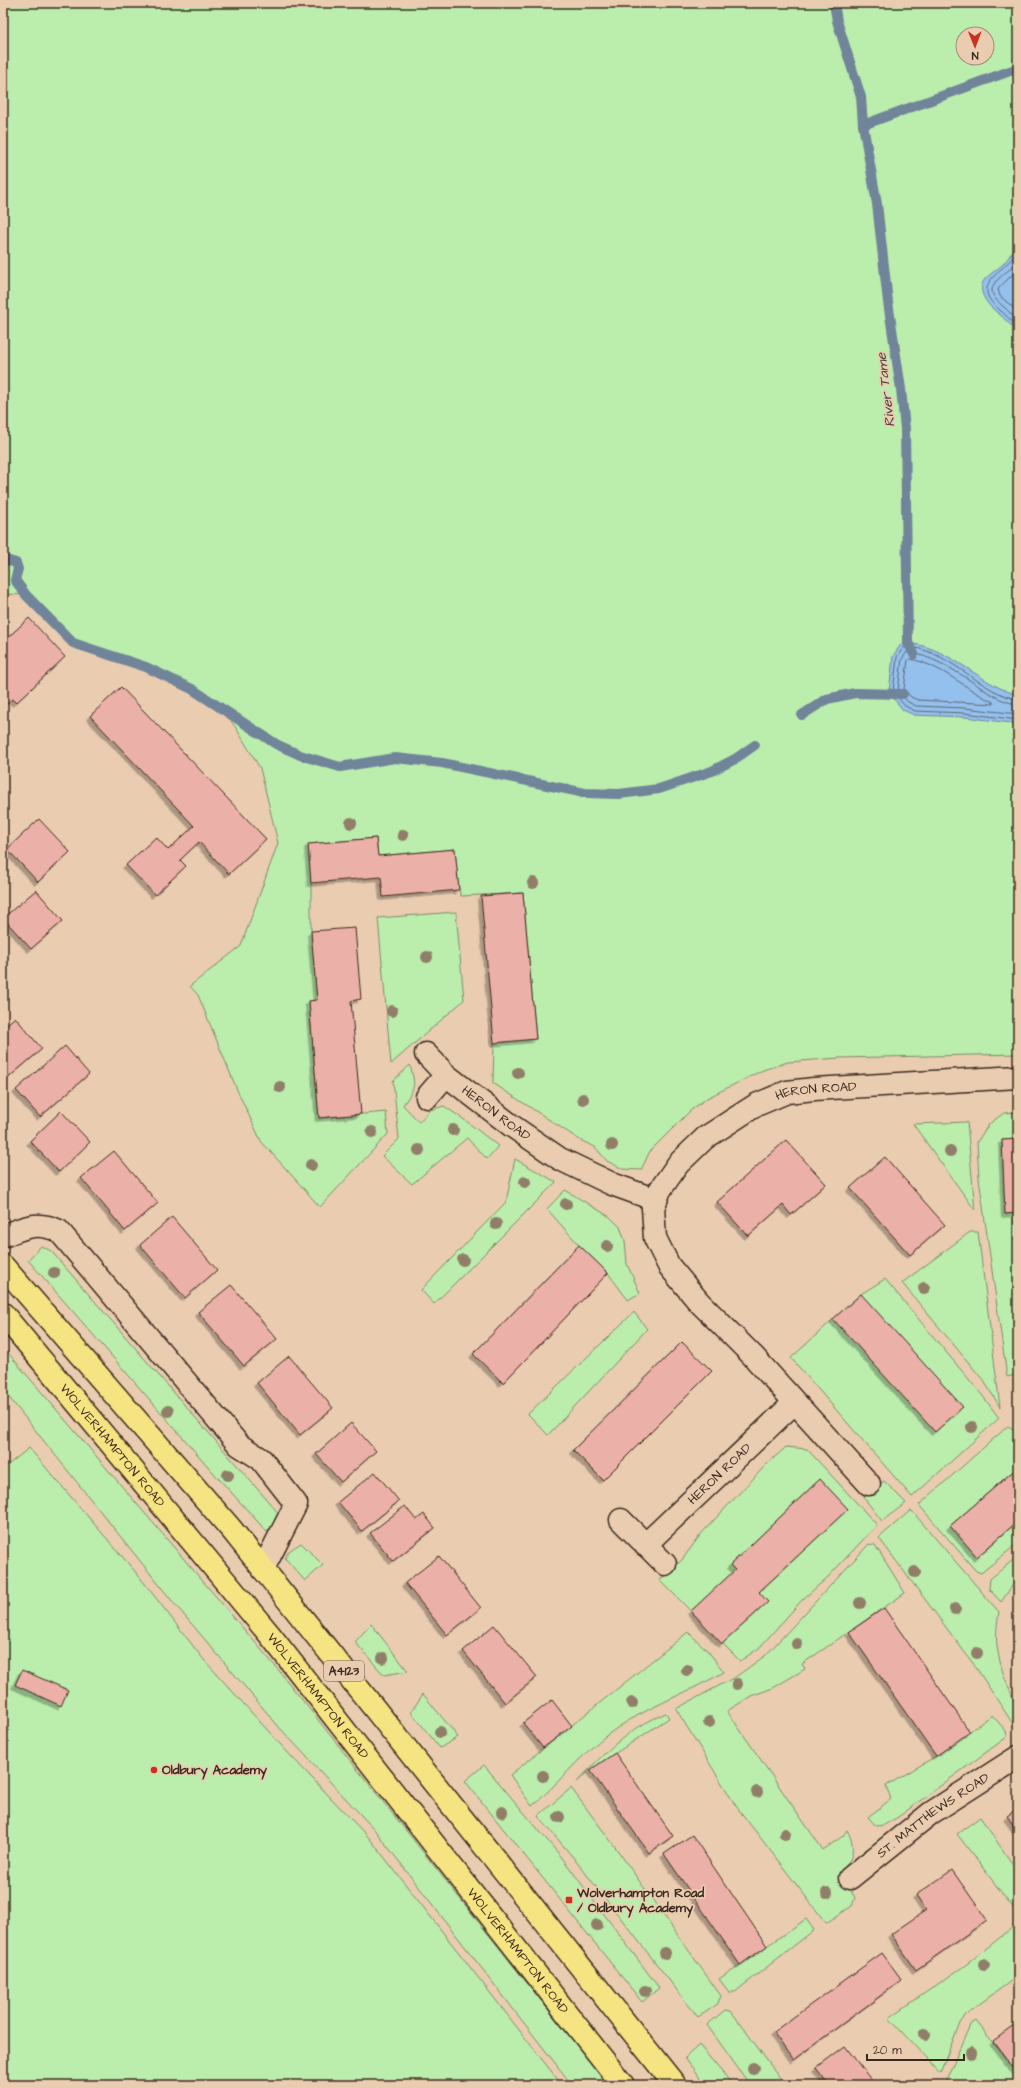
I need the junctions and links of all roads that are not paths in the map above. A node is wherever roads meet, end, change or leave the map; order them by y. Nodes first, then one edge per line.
1 (426, 1054) dead end
2 (446, 1076) junction
3 (1018, 1078) edge
4 (427, 1097) dead end
5 (656, 1200) junction
6 (3, 1236) edge
7 (3, 1266) edge
8 (3, 1314) edge
9 (794, 1403) junction
10 (870, 1484) dead end
11 (621, 1520) dead end
12 (645, 1545) junction
13 (665, 1564) dead end
14 (263, 1569) junction
15 (1018, 1757) edge
16 (850, 1878) dead end
17 (623, 2085) edge
18 (674, 2085) edge

1 - 2 street, HERON ROAD
2 - 4 street
2 - 5 street, HERON ROAD
3 - 5 street, HERON ROAD
5 - 9 street, HERON ROAD
6 - 14 street
7 - 14 highway, A4123
8 - 17 highway, WOLVERHAMPTON ROAD / A4123
9 - 10 street, HERON ROAD
9 - 12 street, HERON ROAD
11 - 12 street
12 - 13 street
14 - 18 highway, A4123
15 - 16 street, ST. MATTHEWS ROAD

